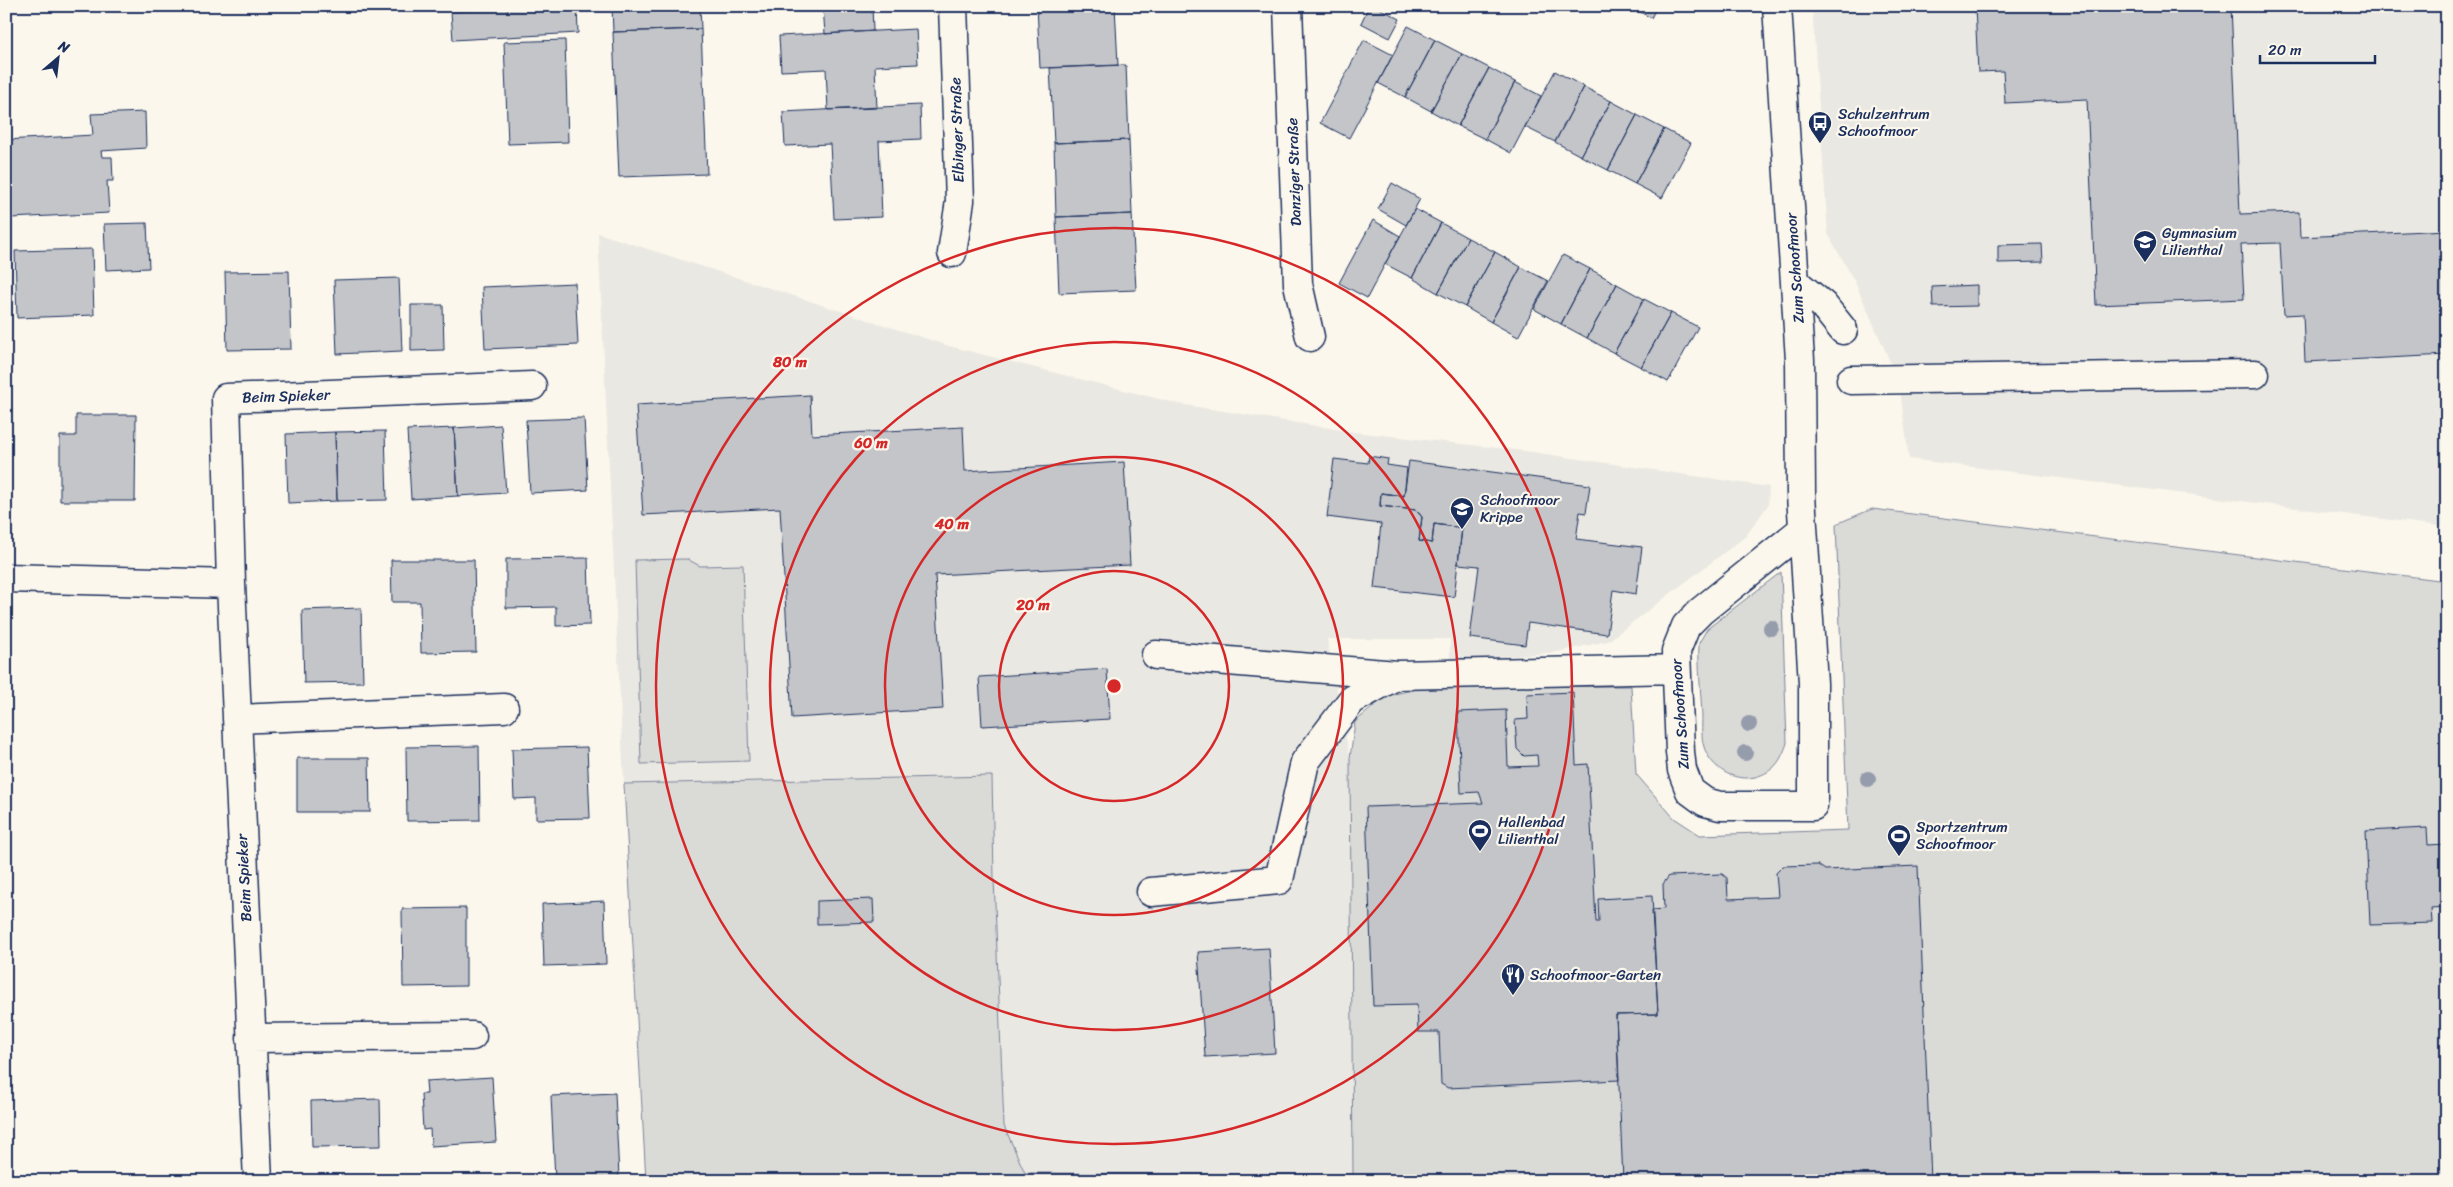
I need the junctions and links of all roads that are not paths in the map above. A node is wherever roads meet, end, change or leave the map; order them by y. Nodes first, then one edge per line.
1 (953, 6) edge
2 (1288, 6) edge
3 (1777, 6) edge
4 (952, 254) dead end
5 (1795, 282) junction
6 (1843, 330) dead end
7 (1310, 337) dead end
8 (2254, 374) dead end
9 (1851, 380) dead end
10 (532, 386) dead end
11 (1802, 530) junction
12 (6, 578) edge
13 (231, 584) junction
14 (1156, 655) dead end
15 (1676, 669) junction
16 (1397, 675) junction
17 (504, 708) dead end
18 (237, 719) junction
19 (1151, 892) dead end
20 (472, 1036) dead end
21 (252, 1038) junction
22 (258, 1181) edge

1 - 4 street, Elbinger Straße
2 - 7 street, Danziger Straße
3 - 5 street, Zum Schoofmoor
5 - 6 street
5 - 11 street, Zum Schoofmoor
8 - 9 street
10 - 13 street, Beim Spieker
11 - 15 street, Zum Schoofmoor
11 - 15 street, Zum Schoofmoor
12 - 13 street
13 - 18 street, Beim Spieker
14 - 16 street
15 - 16 street
16 - 19 street
17 - 18 street
18 - 21 street, Beim Spieker
20 - 21 street
21 - 22 street, Beim Spieker

